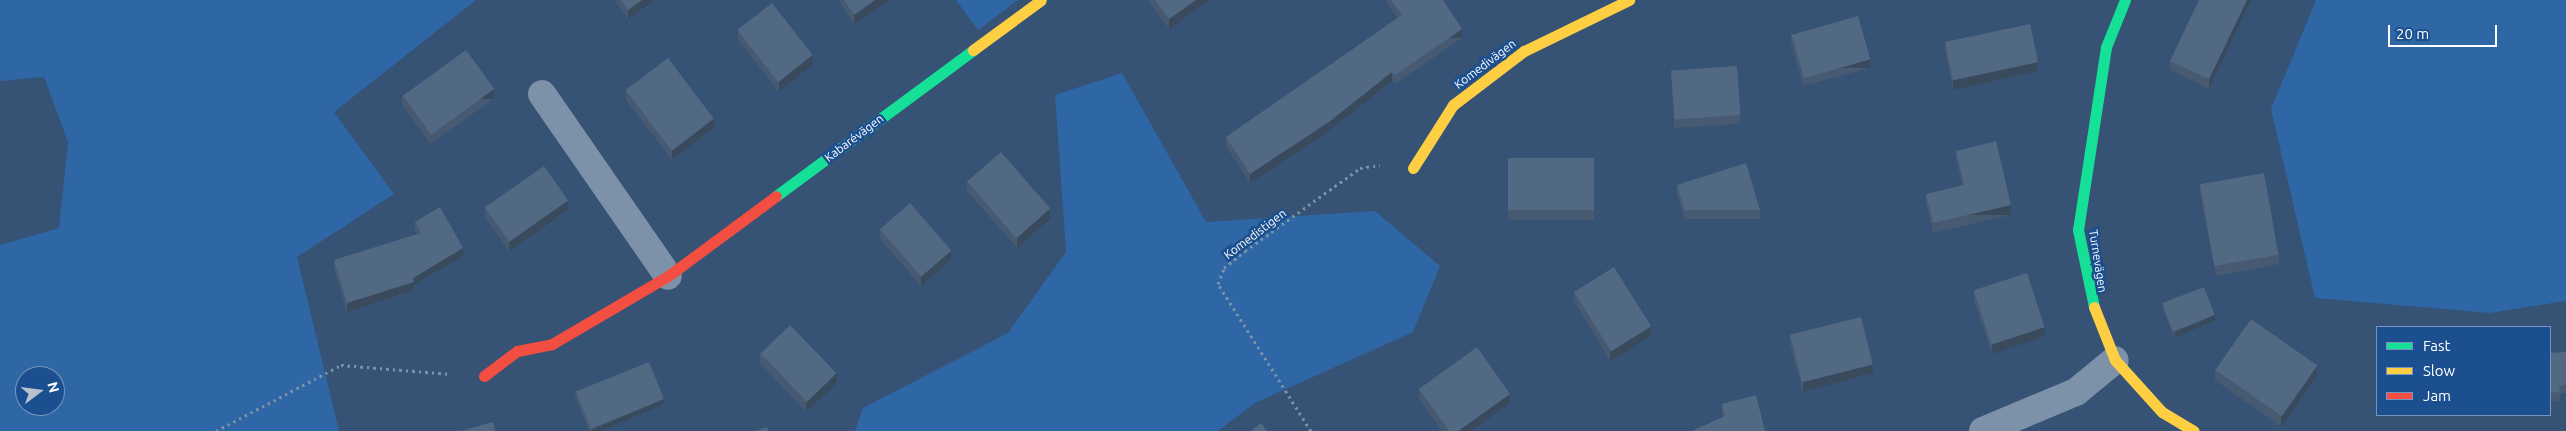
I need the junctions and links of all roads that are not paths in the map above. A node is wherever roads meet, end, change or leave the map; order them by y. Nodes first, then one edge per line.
1 (1041, 0) edge
2 (1629, 0) edge
3 (2125, 0) edge
4 (542, 94) dead end
5 (1413, 168) road end
6 (668, 276) junction
7 (2115, 360) junction
8 (484, 376) road end
9 (1983, 431) edge
10 (2194, 431) edge

1 - 6 street, Kabarévägen
2 - 5 street, Komedivägen
3 - 7 street, Turnevägen
4 - 6 street
6 - 8 street, Kabarévägen
7 - 9 street
7 - 10 street, Turnevägen

